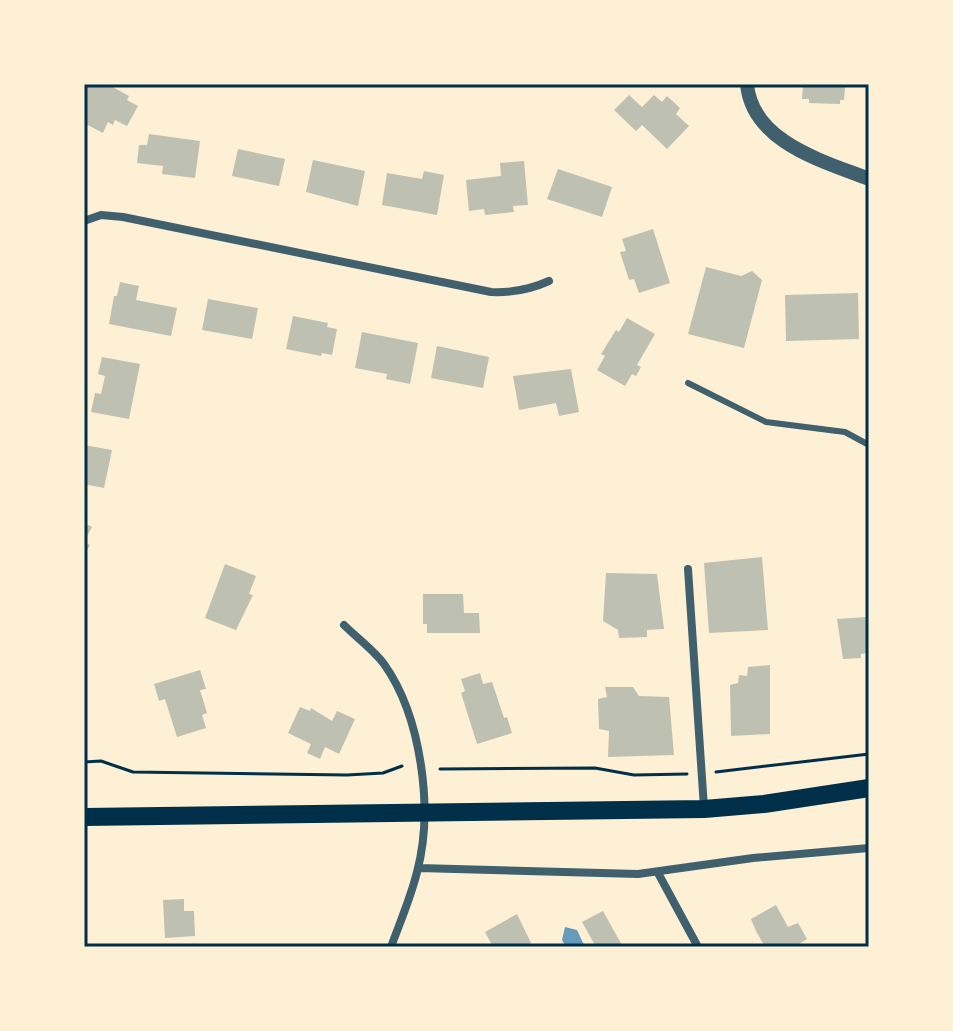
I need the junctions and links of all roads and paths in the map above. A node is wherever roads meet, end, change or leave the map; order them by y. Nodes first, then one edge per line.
1 (747, 84) edge
2 (869, 179) edge
3 (84, 221) edge
4 (549, 281) dead end
5 (688, 383) dead end
6 (869, 445) edge
7 (688, 569) dead end
8 (344, 625) dead end
9 (869, 754) edge
10 (84, 762) edge
11 (402, 766) dead end
12 (440, 769) dead end
13 (712, 773) dead end
14 (689, 774) dead end
15 (869, 788) edge
16 (704, 809) junction
17 (423, 815) junction
18 (84, 817) edge
19 (869, 848) edge
20 (419, 868) junction
21 (658, 873) junction
22 (391, 947) edge
23 (698, 947) edge

1 - 2 street
3 - 4 street
5 - 6 lane
7 - 16 street
8 - 17 street
9 - 13 path
10 - 11 path
12 - 14 path
15 - 16 main road
16 - 17 main road
17 - 18 main road
17 - 20 street
19 - 21 street
20 - 21 street
20 - 22 street
21 - 23 street

